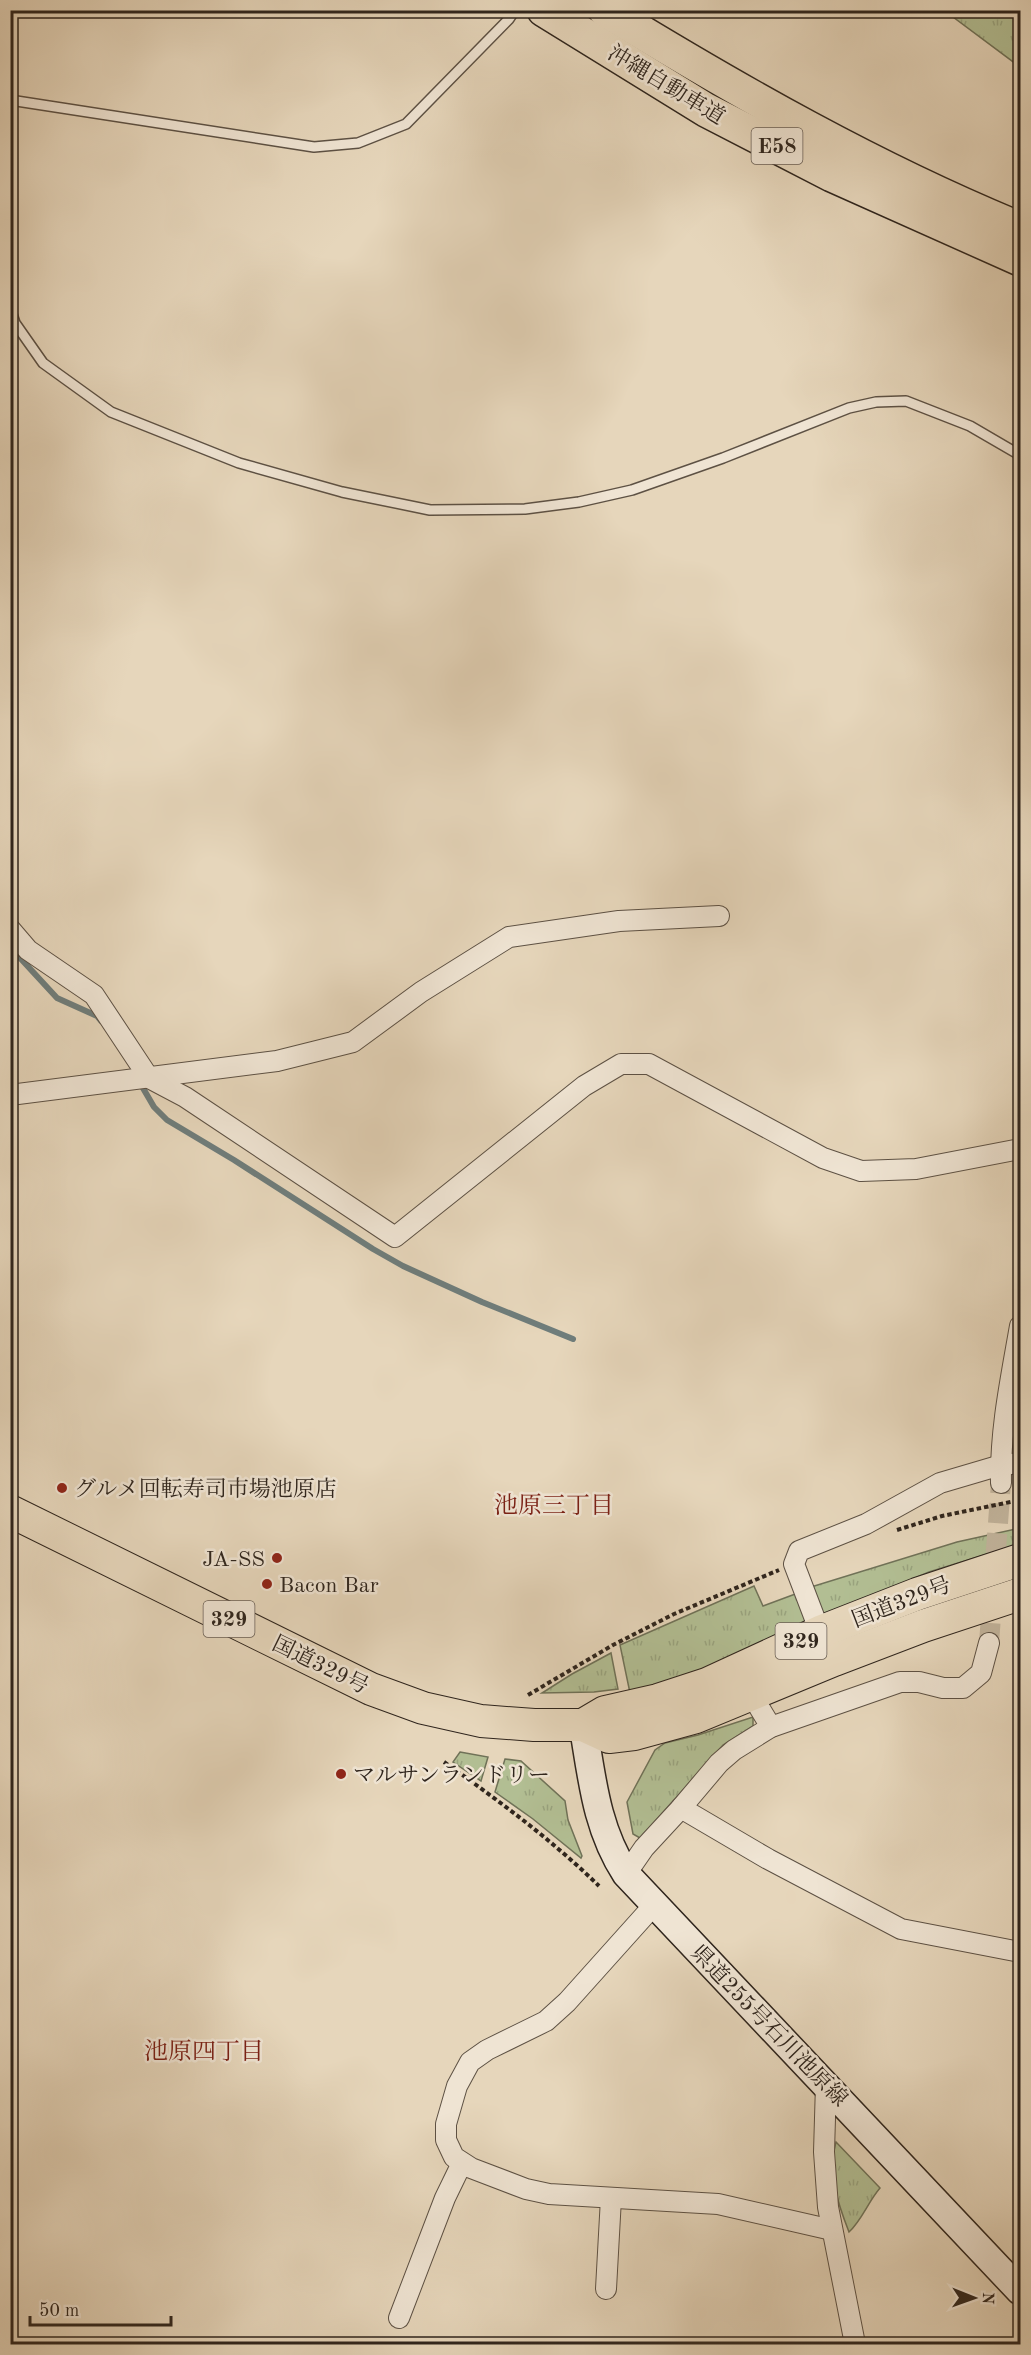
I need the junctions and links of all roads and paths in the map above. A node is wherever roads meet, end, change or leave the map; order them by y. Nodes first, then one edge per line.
1 (515, 10) edge
2 (544, 10) edge
3 (605, 10) edge
4 (10, 100) edge
5 (1020, 229) edge
6 (1020, 259) edge
7 (10, 308) edge
8 (1020, 455) edge
9 (719, 916) dead end
10 (10, 929) edge
11 (148, 1078) junction
12 (10, 1095) edge
13 (1020, 1149) edge
14 (1020, 1326) edge
15 (1008, 1470) edge
16 (1020, 1500) edge
17 (10, 1511) edge
18 (887, 1533) dead end
19 (1020, 1560) edge
20 (794, 1564) junction
21 (1020, 1594) edge
22 (820, 1632) junction
23 (988, 1643) tunnel mouth
24 (752, 1694) junction
25 (528, 1695) dead end
26 (583, 1725) junction
27 (771, 1727) junction
28 (444, 1762) dead end
29 (681, 1808) junction
30 (626, 1874) junction
31 (599, 1886) dead end
32 (654, 1905) junction
33 (1020, 1952) edge
34 (826, 2084) junction
35 (462, 2163) junction
36 (611, 2198) junction
37 (832, 2230) junction
38 (606, 2289) dead end
39 (1020, 2291) edge
40 (399, 2318) dead end
41 (855, 2344) edge

1 - 4 lane
2 - 6 highway, 沖縄自動車道 / E58
3 - 5 highway, 沖縄自動車道 / E58
7 - 8 lane
9 - 11 street
10 - 11 street
11 - 12 street
11 - 13 street
14 - 15 street
15 - 20 street
16 - 18 path
17 - 26 highway, 国道329号 / 329
19 - 22 highway, 国道329号 / 329
20 - 22 street
20 - 25 path
21 - 24 highway, 国道329号 / 329
22 - 26 highway, 国道329号 / 329
23 - 27 street
24 - 26 highway, 国道329号 / 329
24 - 27 street
26 - 30 main road, 県道255号石川池原線
27 - 29 street
28 - 31 path
29 - 30 street
29 - 33 street
30 - 32 main road, 県道255号石川池原線
32 - 34 main road, 県道255号石川池原線
32 - 35 street
34 - 37 street
34 - 39 main road, 県道255号石川池原線
35 - 36 street
35 - 40 street
36 - 37 street
36 - 38 street
37 - 41 street

